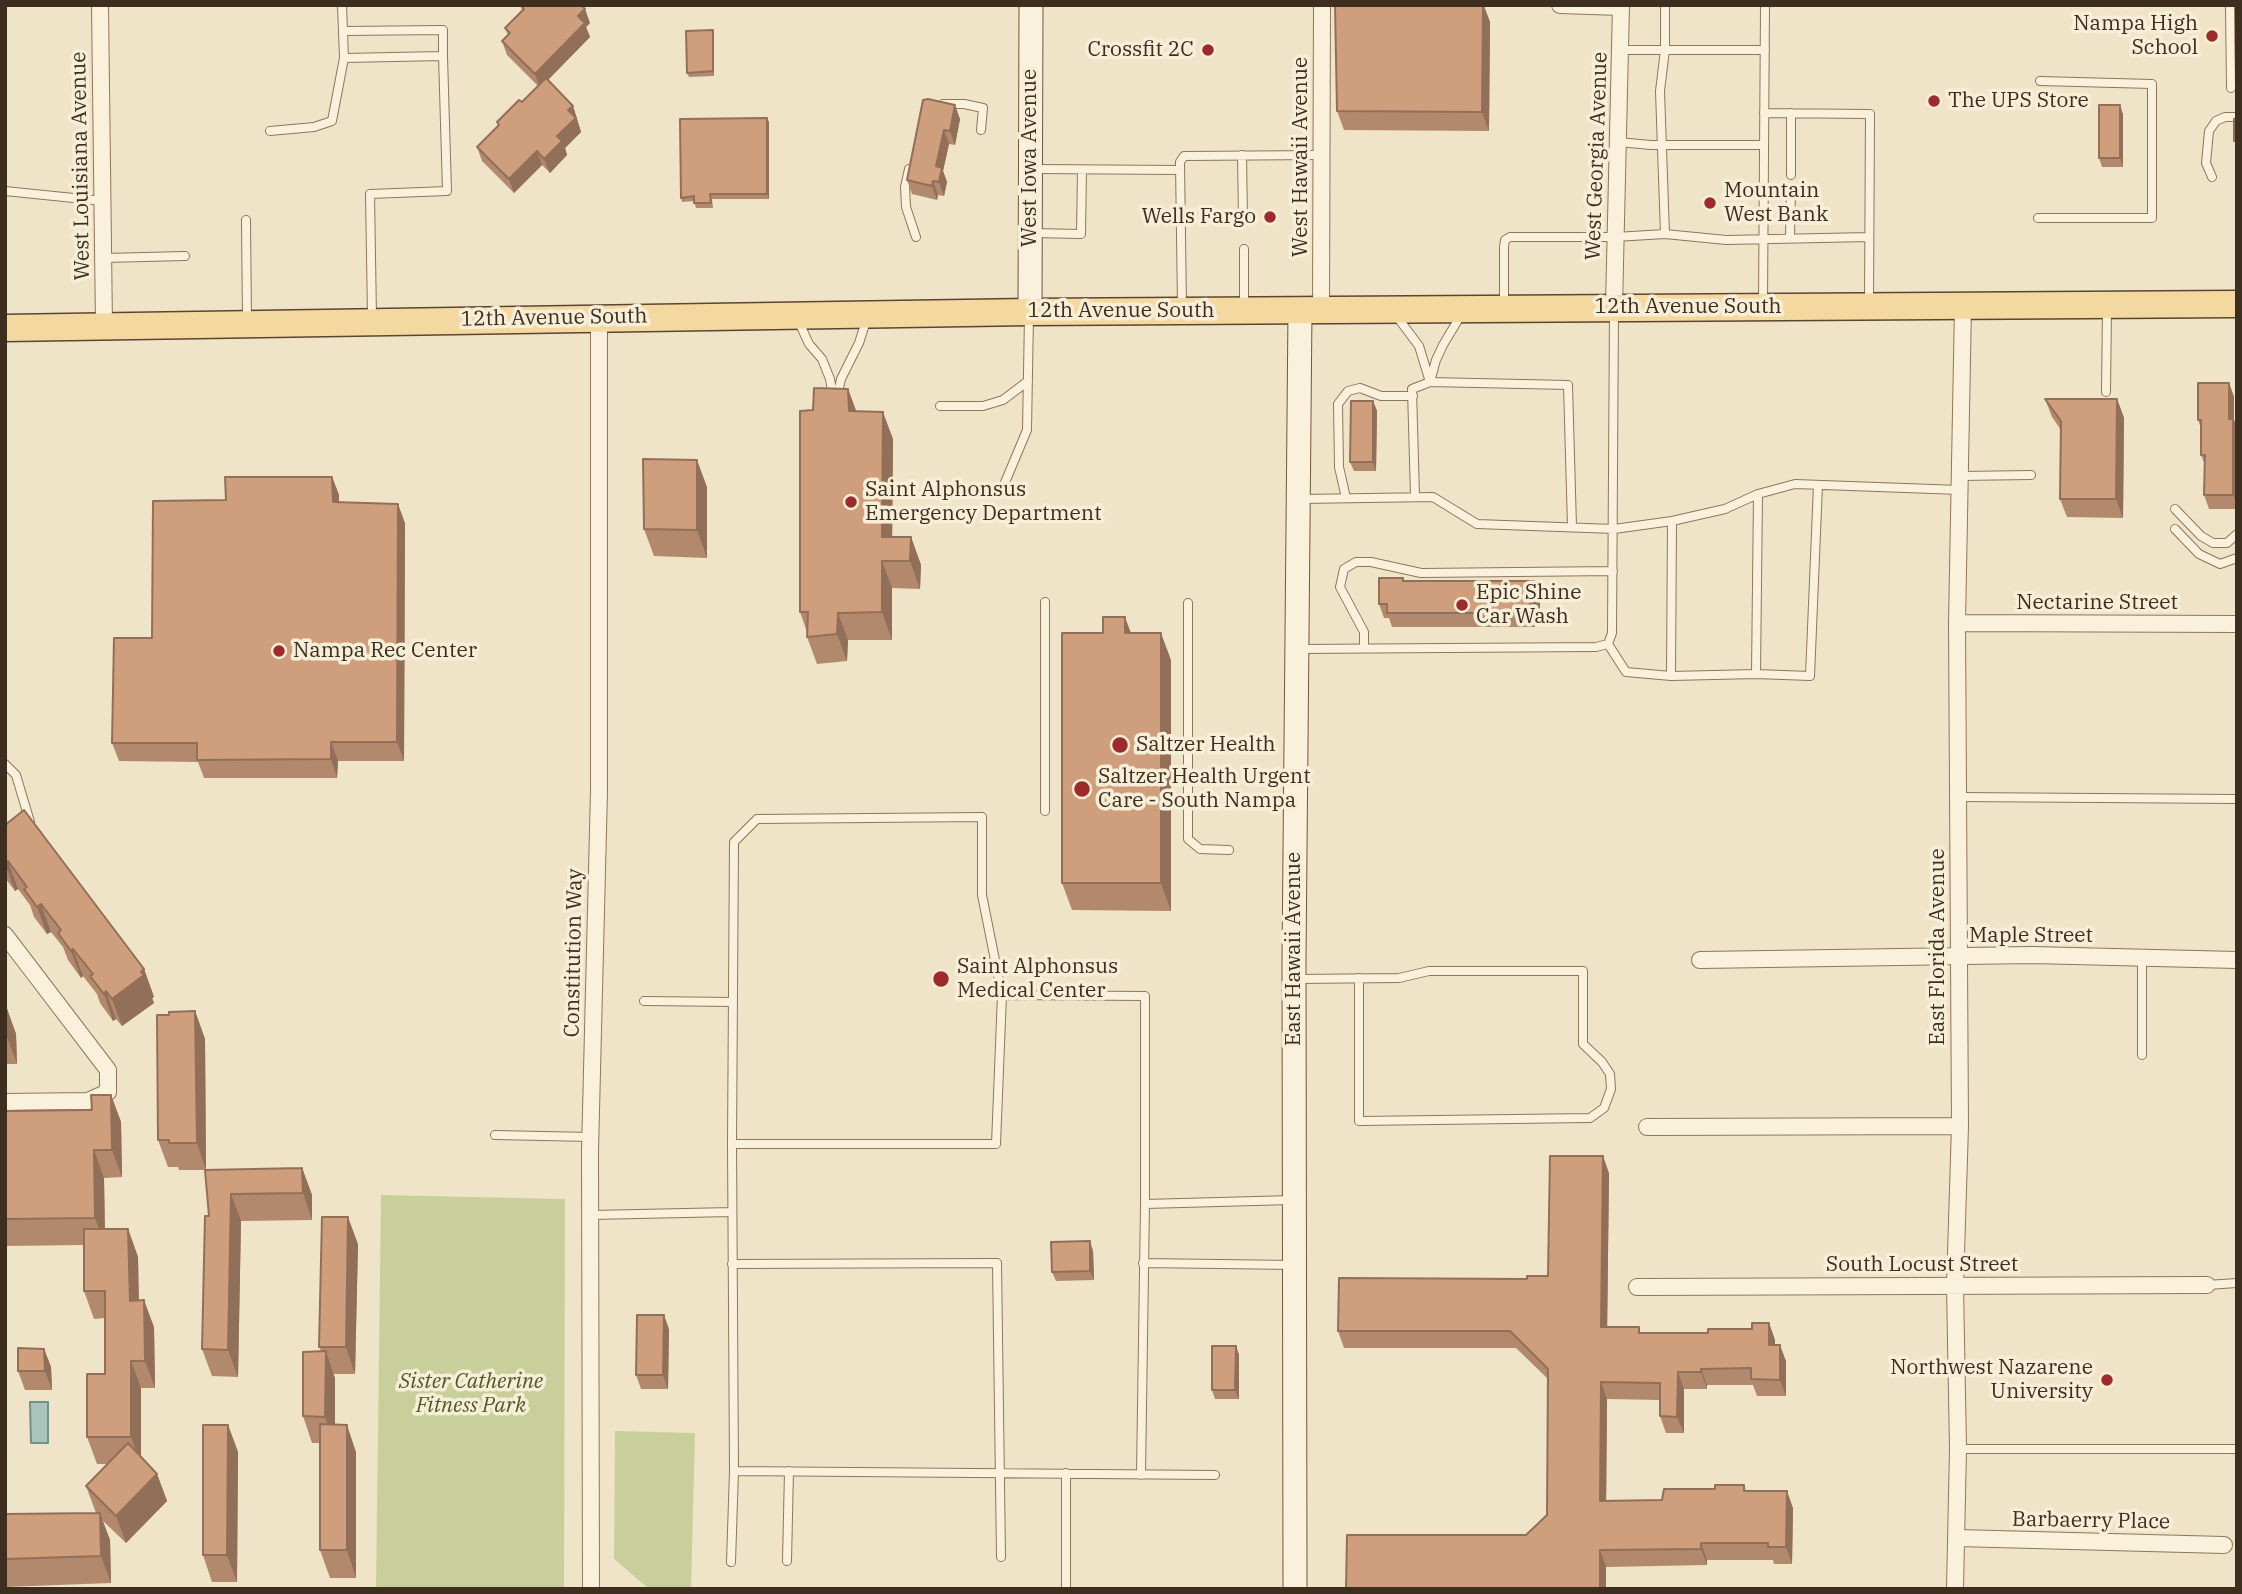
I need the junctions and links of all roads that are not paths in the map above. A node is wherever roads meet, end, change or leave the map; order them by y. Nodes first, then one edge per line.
1 (100, 5) edge
2 (342, 5) edge
3 (1031, 5) edge
4 (1322, 5) edge
5 (1560, 5) edge
6 (1665, 5) edge
7 (1765, 5) edge
8 (2230, 5) edge
9 (1621, 6) edge
10 (343, 31) junction
11 (1621, 50) junction
12 (1665, 50) junction
13 (1765, 50) junction
14 (443, 56) junction
15 (344, 58) junction
16 (2040, 81) dead end
17 (2231, 88) dead end
18 (931, 106) edge
19 (1764, 113) junction
20 (1791, 113) junction
21 (2237, 117) edge
22 (981, 130) dead end
23 (270, 131) dead end
24 (1618, 142) junction
25 (1661, 145) junction
26 (1764, 145) junction
27 (1242, 155) junction
28 (1322, 155) junction
29 (911, 161) edge
30 (1030, 169) junction
31 (1082, 170) junction
32 (1180, 170) junction
33 (1791, 175) dead end
34 (2212, 177) dead end
35 (1791, 190) dead end
36 (5, 191) edge
37 (103, 201) junction
38 (2038, 218) dead end
39 (246, 220) dead end
40 (1243, 221) dead end
41 (1030, 233) junction
42 (1665, 234) junction
43 (916, 237) dead end
44 (1615, 237) junction
45 (1790, 237) junction
46 (1869, 237) junction
47 (1764, 238) junction
48 (1244, 250) dead end
49 (185, 256) dead end
50 (104, 258) junction
51 (2237, 304) edge
52 (2107, 305) junction
53 (1763, 306) junction
54 (1869, 306) junction
55 (1963, 306) junction
56 (1614, 307) junction
57 (1465, 308) junction
58 (1504, 308) junction
59 (1391, 309) junction
60 (1182, 310) junction
61 (1244, 310) junction
62 (1311, 310) junction
63 (1030, 312) junction
64 (869, 314) junction
65 (795, 315) junction
66 (599, 318) junction
67 (372, 321) junction
68 (247, 324) junction
69 (104, 327) junction
70 (5, 328) edge
71 (1028, 381) junction
72 (1430, 382) junction
73 (2106, 392) dead end
74 (1413, 396) junction
75 (940, 406) dead end
76 (2031, 475) dead end
77 (1960, 483) junction
78 (1818, 485) junction
79 (1001, 492) dead end
80 (1758, 494) junction
81 (1415, 497) junction
82 (1346, 498) junction
83 (1298, 499) junction
84 (2175, 509) dead end
85 (1672, 521) junction
86 (1572, 527) junction
87 (1614, 529) junction
88 (2175, 529) dead end
89 (2237, 534) edge
90 (2237, 558) edge
91 (1614, 571) junction
92 (1045, 602) dead end
93 (1188, 603) dead end
94 (1957, 623) junction
95 (2237, 624) edge
96 (1608, 644) junction
97 (1364, 648) junction
98 (1297, 649) junction
99 (1756, 674) junction
100 (1671, 676) junction
101 (5, 764) edge
102 (1958, 797) junction
103 (2237, 799) edge
104 (1045, 811) dead end
105 (30, 822) edge
106 (1229, 850) dead end
107 (5, 934) edge
108 (1959, 957) junction
109 (2142, 957) junction
110 (1700, 960) dead end
111 (2237, 960) edge
112 (1359, 978) junction
113 (1294, 979) junction
114 (1002, 995) junction
115 (644, 1001) dead end
116 (733, 1002) junction
117 (2141, 1055) dead end
118 (5, 1102) edge
119 (1960, 1126) junction
120 (1647, 1128) dead end
121 (495, 1135) dead end
122 (591, 1136) junction
123 (732, 1144) junction
124 (1293, 1200) junction
125 (1145, 1204) junction
126 (732, 1212) junction
127 (591, 1215) junction
128 (1143, 1263) junction
129 (732, 1264) junction
130 (1294, 1265) junction
131 (2237, 1283) edge
132 (2207, 1284) joint
133 (1955, 1286) junction
134 (1637, 1287) dead end
135 (1958, 1449) junction
136 (2237, 1449) edge
137 (734, 1471) junction
138 (789, 1471) junction
139 (999, 1472) junction
140 (1066, 1473) junction
141 (1141, 1475) junction
142 (1215, 1475) dead end
143 (1957, 1538) junction
144 (2224, 1545) dead end
145 (1000, 1558) dead end
146 (788, 1561) dead end
147 (731, 1562) dead end
148 (592, 1589) edge
149 (1066, 1589) edge
150 (1295, 1589) edge
151 (1955, 1589) edge

1 - 37 street, West Louisiana Avenue
2 - 10 lane
3 - 30 street, West Iowa Avenue
4 - 28 street, West Hawaii Avenue
5 - 9 street
6 - 12 lane
7 - 13 lane
8 - 17 lane
9 - 11 street, West Georgia Avenue
10 - 14 lane
10 - 15 lane
11 - 12 lane
11 - 24 street, West Georgia Avenue
12 - 13 lane
12 - 25 lane
13 - 19 lane
14 - 15 lane
14 - 67 lane
15 - 23 lane
16 - 38 lane
18 - 22 lane
19 - 20 lane
19 - 26 lane
20 - 33 lane
20 - 46 lane
21 - 34 lane
24 - 25 lane
24 - 44 street, West Georgia Avenue
25 - 26 lane
25 - 42 lane
26 - 47 lane
27 - 28 lane
27 - 32 lane
27 - 40 lane
28 - 62 street, West Hawaii Avenue
29 - 43 lane
30 - 31 lane
30 - 41 street, West Iowa Avenue
31 - 32 lane
31 - 41 lane
32 - 60 lane
35 - 45 lane
36 - 37 lane
37 - 50 street, West Louisiana Avenue
39 - 68 lane
41 - 63 street, West Iowa Avenue
42 - 44 lane
42 - 47 lane
44 - 56 street, West Georgia Avenue
44 - 58 lane
45 - 46 lane
45 - 47 lane
46 - 54 lane
47 - 53 lane
48 - 61 lane
49 - 50 lane
50 - 69 street, West Louisiana Avenue
51 - 52 main road, 12th Avenue South
52 - 55 main road, 12th Avenue South
52 - 73 lane
53 - 54 main road, 12th Avenue South
53 - 56 main road, 12th Avenue South
54 - 55 main road, 12th Avenue South
55 - 77 street, East Florida Avenue
56 - 58 main road, 12th Avenue South
56 - 87 lane
57 - 58 main road, 12th Avenue South
57 - 59 main road, 12th Avenue South
57 - 72 lane
59 - 62 main road, 12th Avenue South
59 - 72 lane
60 - 61 main road, 12th Avenue South
60 - 63 main road, 12th Avenue South
61 - 62 main road, 12th Avenue South
62 - 83 street, East Hawaii Avenue
63 - 64 main road, 12th Avenue South
63 - 71 lane
64 - 65 main road, 12th Avenue South
64 - 65 lane
65 - 66 main road, 12th Avenue South
66 - 67 main road, 12th Avenue South
66 - 122 street, Constitution Way
67 - 68 main road, 12th Avenue South
68 - 69 main road, 12th Avenue South
69 - 70 main road, 12th Avenue South
71 - 75 lane
71 - 79 lane
72 - 74 lane
72 - 86 lane
74 - 81 lane
74 - 82 lane
76 - 77 lane
77 - 78 lane
77 - 94 street, East Florida Avenue
78 - 80 lane
78 - 99 lane
80 - 85 lane
80 - 99 lane
81 - 82 lane
81 - 86 lane
82 - 83 lane
83 - 98 street, East Hawaii Avenue
84 - 89 lane
85 - 87 lane
85 - 100 lane
86 - 87 lane
87 - 91 lane
88 - 90 lane
91 - 96 lane
91 - 97 lane
92 - 104 lane
93 - 106 lane
94 - 95 street, Nectarine Street
94 - 102 street, East Florida Avenue
96 - 97 lane
96 - 100 lane
97 - 98 lane
98 - 113 street, East Hawaii Avenue
99 - 100 lane
101 - 105 lane
102 - 103 lane
102 - 108 street, East Florida Avenue
107 - 118 street
108 - 109 street, Maple Street
108 - 110 street, Maple Street
108 - 119 street, East Florida Avenue
109 - 111 street, Maple Street
109 - 117 lane
112 - 112 lane
112 - 113 lane
113 - 124 street, East Hawaii Avenue
114 - 116 lane
114 - 123 lane
114 - 125 lane
115 - 116 lane
116 - 123 lane
119 - 120 street
119 - 133 street, East Florida Avenue
121 - 122 lane
122 - 127 street, Constitution Way
123 - 126 lane
124 - 125 lane
124 - 130 street, East Hawaii Avenue
125 - 128 lane
126 - 127 lane
126 - 129 lane
127 - 148 street, Constitution Way
128 - 130 lane
128 - 141 lane
129 - 137 lane
129 - 139 lane
130 - 150 street, East Hawaii Avenue
131 - 132 lane
132 - 133 street, South Locust Street
133 - 134 street, South Locust Street
133 - 135 street, East Florida Avenue
135 - 136 lane
135 - 143 street, East Florida Avenue
137 - 138 lane
137 - 147 lane
138 - 139 lane
138 - 146 lane
139 - 140 lane
139 - 145 lane
140 - 141 lane
140 - 149 lane
141 - 142 lane
143 - 144 street, Barbaerry Place
143 - 151 street, East Florida Avenue

